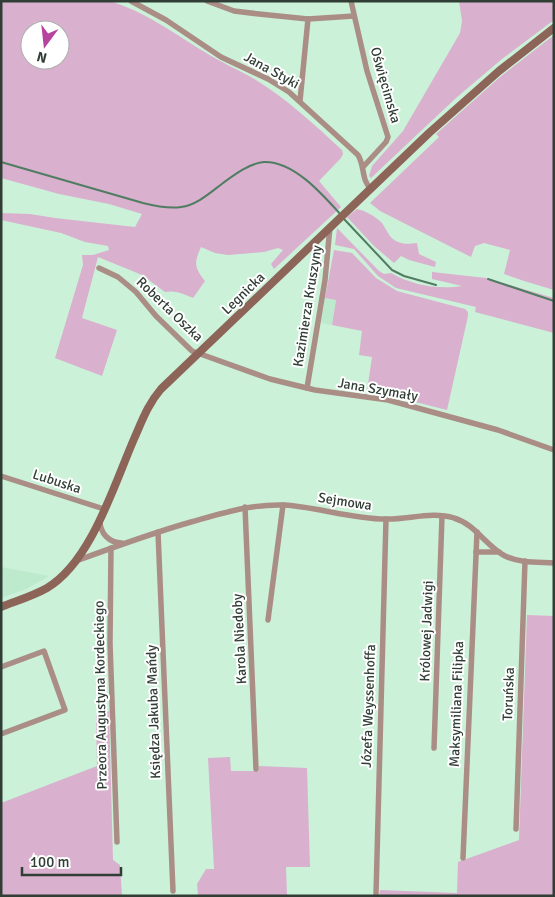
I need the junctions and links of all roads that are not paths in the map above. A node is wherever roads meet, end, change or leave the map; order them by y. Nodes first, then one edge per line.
1 (131, 1) edge
2 (208, 1) edge
3 (351, 1) edge
4 (140, 3) edge
5 (354, 16) junction
6 (308, 19) junction
7 (554, 28) edge
8 (300, 101) junction
9 (363, 167) junction
10 (370, 189) junction
11 (332, 225) junction
12 (100, 268) dead end
13 (198, 353) junction
14 (306, 388) junction
15 (554, 450) edge
16 (1, 476) edge
17 (283, 505) junction
18 (245, 507) junction
19 (104, 509) junction
20 (442, 516) junction
21 (100, 518) junction
22 (386, 519) junction
23 (158, 532) junction
24 (478, 532) junction
25 (123, 544) junction
26 (111, 548) junction
27 (476, 552) junction
28 (500, 552) junction
29 (76, 561) junction
30 (525, 561) junction
31 (554, 563) edge
32 (1, 607) edge
33 (268, 620) dead end
34 (1, 667) edge
35 (1, 734) edge
36 (434, 748) dead end
37 (256, 769) dead end
38 (516, 829) dead end
39 (117, 842) dead end
40 (463, 858) dead end
41 (173, 891) dead end
42 (376, 894) dead end

1 - 4 street, Jana Styki
2 - 6 street
3 - 5 street, Oświęcimska
4 - 8 street, Jana Styki
5 - 6 street
5 - 9 street, Oświęcimska
6 - 8 street
7 - 10 main road, Legnicka
8 - 9 street, Jana Styki
9 - 10 street, Jana Styki
10 - 11 main road, Legnicka
11 - 13 main road, Legnicka
11 - 14 street, Kazimierza Kruszyny
12 - 13 street, Roberta Oszka
13 - 14 street, Jana Szymały
13 - 19 main road, Legnicka
14 - 15 street, Jana Szymały
16 - 19 street, Lubuska
17 - 18 street, Sejmowa
17 - 22 street, Sejmowa
17 - 33 street
18 - 23 street, Sejmowa
18 - 37 street, Karola Niedoby
19 - 21 main road, Legnicka
20 - 22 street, Sejmowa
20 - 24 street, Sejmowa
20 - 36 street, Królowej Jadwigi
21 - 25 street
21 - 29 main road, Legnicka
22 - 42 street, Józefa Weyssenhoffa
23 - 25 street, Sejmowa
23 - 41 street, Księdza Jakuba Mańdy
24 - 27 street, Maksymiliana Filipka
24 - 28 street, Sejmowa
25 - 26 street, Sejmowa
26 - 29 street, Sejmowa
26 - 39 street, Przeora Augustyna Kordeckiego
27 - 28 street
27 - 40 street, Maksymiliana Filipka
28 - 30 street, Sejmowa
29 - 32 main road, Legnicka
30 - 31 street, Sejmowa
30 - 38 street, Toruńska
34 - 35 street

